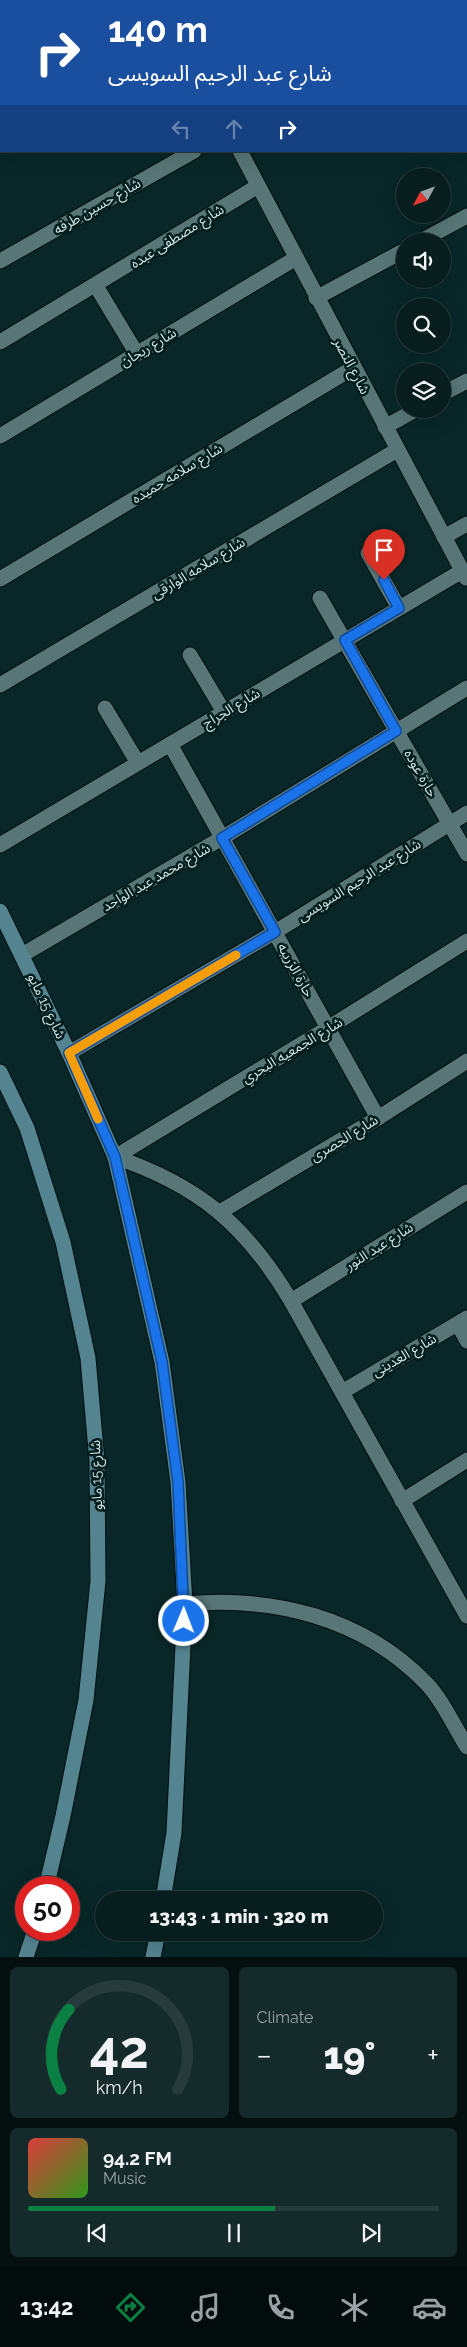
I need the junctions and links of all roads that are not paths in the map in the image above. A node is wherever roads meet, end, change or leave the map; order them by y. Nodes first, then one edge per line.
1 (192, 152) edge
2 (241, 152) edge
3 (258, 186) junction
4 (467, 216) edge
5 (436, 233) edge
6 (396, 255) edge
7 (296, 258) junction
8 (0, 261) edge
9 (96, 286) junction
10 (316, 298) junction
11 (0, 342) edge
12 (137, 354) junction
13 (353, 368) junction
14 (467, 381) edge
15 (451, 389) edge
16 (401, 418) edge
17 (385, 427) junction
18 (0, 436) edge
19 (397, 450) junction
20 (467, 524) edge
21 (444, 537) junction
22 (368, 553) dead end
23 (465, 575) edge
24 (0, 579) edge
25 (320, 598) dead end
26 (399, 608) junction
27 (345, 640) junction
28 (190, 655) dead end
29 (0, 685) edge
30 (467, 688) edge
31 (105, 708) dead end
32 (224, 712) junction
33 (396, 731) junction
34 (170, 744) junction
35 (138, 763) junction
36 (467, 813) edge
37 (450, 823) junction
38 (222, 838) junction
39 (0, 845) edge
40 (467, 854) edge
41 (0, 911) edge
42 (275, 932) junction
43 (467, 941) edge
44 (22, 955) junction
45 (328, 1028) junction
46 (69, 1053) junction
47 (467, 1061) edge
48 (0, 1072) edge
49 (378, 1118) junction
50 (115, 1157) junction
51 (467, 1192) edge
52 (220, 1212) junction
53 (291, 1301) junction
54 (462, 1321) edge
55 (467, 1341) edge
56 (342, 1392) junction
57 (467, 1460) edge
58 (402, 1501) junction
59 (185, 1604) junction
60 (467, 1616) edge
61 (467, 1747) edge
62 (49, 1876) edge
63 (164, 1891) edge
64 (31, 1941) edge
65 (156, 1941) edge
66 (26, 1957) edge
67 (153, 1957) edge

1 - 8 street, شارع حسين طرفه
2 - 3 street, شارع النصر
3 - 7 street, شارع النصر
3 - 9 street, شارع مصطفى عبده
4 - 5 street
6 - 10 street
7 - 10 street, شارع النصر
7 - 12 street, شارع ريحان
9 - 11 street, شارع مصطفى عبده
9 - 12 street
10 - 13 street, شارع النصر
12 - 18 street, شارع ريحان
13 - 17 street, شارع النصر
13 - 24 street, شارع سلامه حميده
14 - 15 street
16 - 17 street
17 - 19 street, شارع النصر
19 - 21 street, شارع النصر
19 - 29 street, شارع سلامه الوارقى
20 - 21 street
21 - 23 street, شارع النصر
22 - 26 street
23 - 26 street, شارع الجراج
25 - 27 street, حارة عوده
26 - 27 street, شارع الجراج
27 - 32 street, شارع الجراج
27 - 33 street, حارة عوده
28 - 32 street
30 - 33 street, شارع محمد عبد الواحد
31 - 35 street
32 - 34 street, شارع الجراج
33 - 37 street, حارة عوده
33 - 38 street, شارع محمد عبد الواحد
34 - 35 street, شارع الجراج
34 - 38 street, حارة الزريبه
35 - 39 street, شارع الجراج
36 - 37 street, شارع عبد الرحيم السويسى
37 - 40 street, حارة عوده
37 - 42 street, شارع عبد الرحيم السويسى
38 - 42 street, حارة الزريبه
38 - 44 street, شارع محمد عبد الواحد
41 - 44 main road, شارع 15 مايو
42 - 45 street, حارة الزريبه
42 - 46 street, شارع عبد الرحيم السويسى
43 - 45 street, شارع الجمعيه البحري
44 - 46 main road, شارع 15 مايو
45 - 49 street, حارة الزريبه
45 - 50 street, شارع الجمعيه البحري
46 - 50 main road, شارع 15 مايو
47 - 49 street, شارع الحصرى
48 - 62 main road, شارع 15 مايو
49 - 52 street, شارع الحصرى
50 - 52 street
50 - 59 main road, شارع 15 مايو
51 - 53 street, شارع عبد النور
52 - 53 street
53 - 56 street
54 - 55 street
54 - 56 street, شارع العدينى
56 - 58 street
57 - 58 street
58 - 60 street
59 - 61 street
59 - 63 main road, شارع 15 مايو
64 - 66 main road
65 - 67 main road

